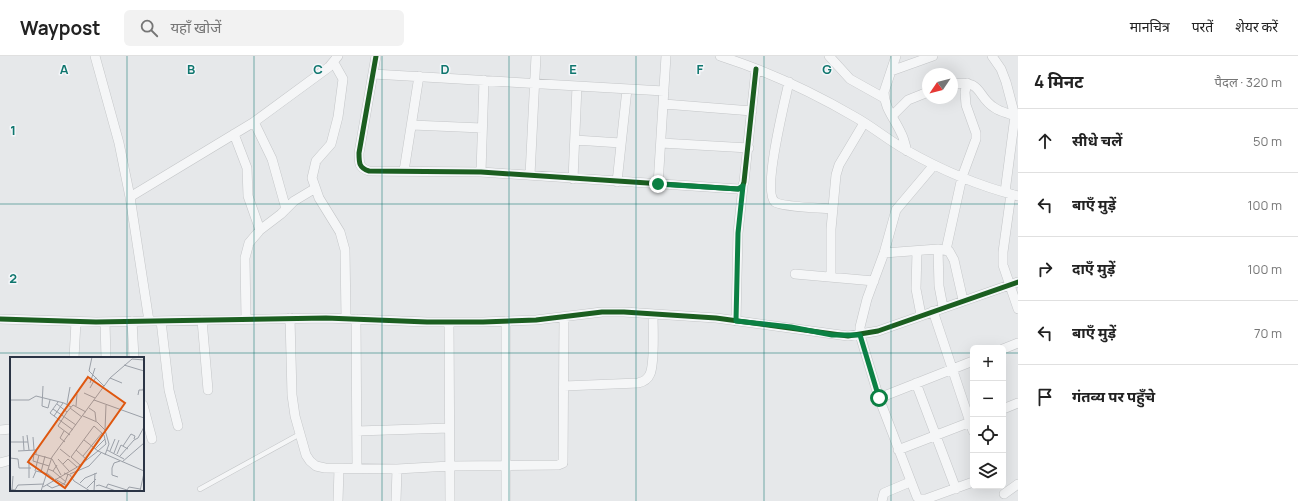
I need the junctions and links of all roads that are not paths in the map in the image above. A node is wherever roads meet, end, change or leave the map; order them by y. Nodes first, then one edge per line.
1 (95, 56) edge
2 (376, 56) edge
3 (536, 56) edge
4 (666, 56) edge
5 (720, 56) edge
6 (829, 56) edge
7 (896, 56) edge
8 (933, 56) edge
9 (992, 56) edge
10 (336, 59) edge
11 (756, 69) junction
12 (890, 71) junction
13 (373, 74) junction
14 (419, 76) junction
15 (484, 80) junction
16 (535, 82) junction
17 (789, 82) junction
18 (967, 83) junction
19 (958, 84) edge
20 (578, 86) junction
21 (627, 89) junction
22 (664, 91) junction
23 (922, 94) edge
24 (884, 98) junction
25 (664, 104) junction
26 (752, 112) junction
27 (892, 116) junction
28 (1016, 117) edge
29 (254, 122) junction
30 (864, 123) junction
31 (412, 125) junction
32 (482, 128) junction
33 (234, 134) junction
34 (575, 140) junction
35 (621, 143) junction
36 (661, 144) junction
37 (749, 148) junction
38 (907, 151) junction
39 (934, 165) junction
40 (404, 171) junction
41 (481, 172) junction
42 (530, 175) junction
43 (962, 177) junction
44 (572, 179) junction
45 (617, 182) junction
46 (658, 184) junction
47 (743, 186) junction
48 (314, 189) junction
49 (1011, 194) edge
50 (130, 197) junction
51 (833, 209) junction
52 (286, 210) junction
53 (260, 230) junction
54 (942, 250) junction
55 (917, 251) junction
56 (884, 253) junction
57 (795, 274) dead end
58 (831, 277) junction
59 (874, 281) junction
60 (1018, 282) edge
61 (1009, 286) junction
62 (963, 300) junction
63 (943, 307) junction
64 (1018, 309) edge
65 (933, 311) junction
66 (653, 314) junction
67 (921, 315) junction
68 (290, 318) junction
69 (346, 318) junction
70 (564, 318) junction
71 (0, 319) edge
72 (246, 319) junction
73 (356, 319) junction
74 (202, 320) junction
75 (149, 321) junction
76 (161, 321) junction
77 (506, 321) junction
78 (736, 321) junction
79 (76, 322) junction
80 (105, 322) junction
81 (132, 322) junction
82 (449, 322) junction
83 (860, 335) junction
84 (1018, 343) edge
85 (1006, 348) edge
86 (74, 357) edge
87 (106, 357) edge
88 (134, 357) edge
89 (970, 362) edge
90 (953, 369) junction
91 (916, 383) junction
92 (564, 386) junction
93 (208, 390) dead end
94 (879, 398) junction
95 (1018, 403) edge
96 (1006, 408) edge
97 (144, 409) edge
98 (970, 418) edge
99 (970, 425) edge
100 (178, 426) dead end
101 (449, 428) junction
102 (10, 429) edge
103 (0, 430) edge
104 (357, 431) junction
105 (300, 434) junction
106 (936, 435) junction
107 (152, 439) dead end
108 (898, 450) junction
109 (10, 460) edge
110 (0, 464) edge
111 (450, 466) junction
112 (506, 466) junction
113 (357, 468) junction
114 (339, 469) junction
115 (397, 469) junction
116 (910, 482) junction
117 (970, 483) edge
118 (1018, 484) edge
119 (200, 489) dead end
120 (956, 489) junction
121 (1004, 494) dead end
122 (338, 501) edge
123 (396, 501) edge
124 (450, 501) edge
125 (506, 501) edge
126 (882, 501) edge

1 - 50 street
2 - 13 street
3 - 16 street
4 - 22 street
5 - 11 street
6 - 24 street
7 - 12 street
8 - 12 street
9 - 28 street
10 - 29 street
10 - 48 street
11 - 17 street
11 - 26 street
12 - 24 street
13 - 14 street
13 - 40 street
14 - 15 street
14 - 31 street
15 - 16 street
15 - 32 street
16 - 20 street
16 - 42 street
17 - 30 street
17 - 51 street
18 - 19 street
18 - 28 street
18 - 43 street
20 - 21 street
20 - 34 street
21 - 22 street
21 - 35 street
22 - 25 street
23 - 27 street
24 - 27 street
25 - 26 street
25 - 36 street
26 - 37 street
27 - 38 street
28 - 49 street
29 - 33 street
29 - 52 street
30 - 38 street
30 - 51 street
31 - 32 street
31 - 40 street
32 - 41 street
33 - 50 street
33 - 53 street
34 - 35 street
34 - 44 street
35 - 45 street
36 - 37 street
36 - 46 street
37 - 47 street
38 - 39 street
39 - 43 street
39 - 56 street
40 - 41 street
41 - 42 street
42 - 44 street
43 - 49 street
43 - 54 street
44 - 45 street
45 - 46 street
46 - 47 street
47 - 78 street
48 - 52 street
48 - 69 street
49 - 61 street
50 - 75 street
51 - 58 street
52 - 53 street
53 - 72 street
54 - 55 street
54 - 62 street
54 - 63 street
55 - 56 street
55 - 67 street
56 - 59 street
57 - 58 street
58 - 59 street
59 - 83 street
60 - 61 street
61 - 62 street
61 - 64 street
62 - 63 street
63 - 65 street
65 - 67 street
65 - 90 street
66 - 70 street
66 - 78 street
66 - 92 street
67 - 83 street
68 - 69 street
68 - 72 street
68 - 105 street
69 - 73 street
70 - 77 street
70 - 92 street
71 - 79 street
72 - 74 street
73 - 82 street
73 - 104 street
74 - 76 street
74 - 93 street
75 - 76 street
75 - 81 street
76 - 100 street
77 - 82 street
77 - 112 street
78 - 83 street
79 - 80 street
79 - 86 street
80 - 81 street
80 - 87 street
81 - 88 street
82 - 101 street
83 - 94 street
84 - 85 street
89 - 90 street
90 - 91 street
90 - 98 street
91 - 94 street
91 - 106 street
92 - 112 street
94 - 108 street
95 - 96 street
97 - 107 street
99 - 106 street
101 - 104 street
101 - 111 street
102 - 103 street
104 - 113 street
105 - 114 street
105 - 119 lane
106 - 108 street
106 - 120 street
108 - 116 street
109 - 110 street
111 - 112 street
111 - 115 street
111 - 124 street
112 - 125 street
113 - 114 street
113 - 115 street
114 - 122 street
115 - 123 street
116 - 120 street
116 - 126 street
117 - 120 street
118 - 121 street

